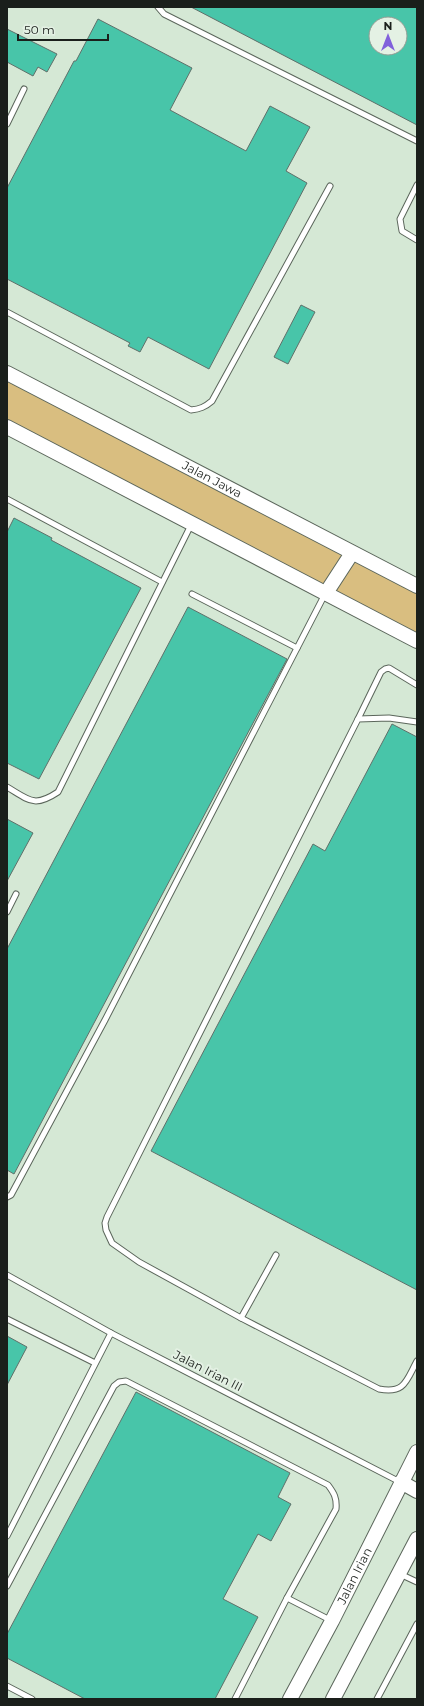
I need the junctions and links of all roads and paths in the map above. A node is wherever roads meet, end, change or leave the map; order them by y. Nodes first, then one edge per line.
1 (158, 7) edge
2 (24, 89) dead end
3 (7, 124) edge
4 (417, 141) edge
5 (417, 185) edge
6 (330, 186) dead end
7 (417, 240) edge
8 (7, 312) edge
9 (7, 373) edge
10 (7, 427) edge
11 (7, 499) edge
12 (191, 524) junction
13 (352, 553) junction
14 (162, 582) junction
15 (417, 586) edge
16 (326, 593) junction
17 (192, 594) dead end
18 (417, 641) edge
19 (297, 648) junction
20 (417, 685) edge
21 (358, 719) junction
22 (417, 722) edge
23 (7, 787) edge
24 (16, 894) dead end
25 (7, 912) edge
26 (7, 1197) edge
27 (276, 1255) dead end
28 (7, 1276) edge
29 (241, 1318) junction
30 (7, 1319) edge
31 (111, 1333) junction
32 (417, 1361) edge
33 (95, 1363) junction
34 (417, 1452) edge
35 (401, 1482) junction
36 (417, 1491) edge
37 (7, 1536) edge
38 (417, 1539) edge
39 (399, 1574) junction
40 (417, 1582) edge
41 (7, 1586) edge
42 (287, 1598) junction
43 (332, 1622) junction
44 (417, 1624) edge
45 (7, 1686) edge
46 (32, 1699) edge
47 (235, 1699) edge
48 (290, 1699) edge
49 (333, 1699) edge
50 (377, 1699) edge

1 - 4 lane
2 - 3 lane
5 - 7 lane
6 - 8 lane
9 - 13 street, Jalan Jawa
10 - 12 street
11 - 14 lane
12 - 14 lane
12 - 16 street
13 - 15 street, Jalan Jawa
13 - 16 street
14 - 23 lane
16 - 18 street
16 - 19 lane
17 - 19 lane
19 - 26 lane
20 - 21 lane
21 - 22 lane
21 - 29 lane
24 - 25 lane
27 - 29 lane
28 - 31 lane, Jalan Irian III
29 - 32 lane
30 - 33 lane
31 - 33 lane
31 - 35 lane, Jalan Irian III
33 - 37 lane
34 - 35 street, Jalan Irian
35 - 36 street
35 - 43 street, Jalan Irian
38 - 39 street
39 - 40 lane
39 - 49 street
41 - 42 lane
42 - 43 lane
42 - 47 lane
43 - 48 street, Jalan Irian
44 - 50 lane
45 - 46 lane

